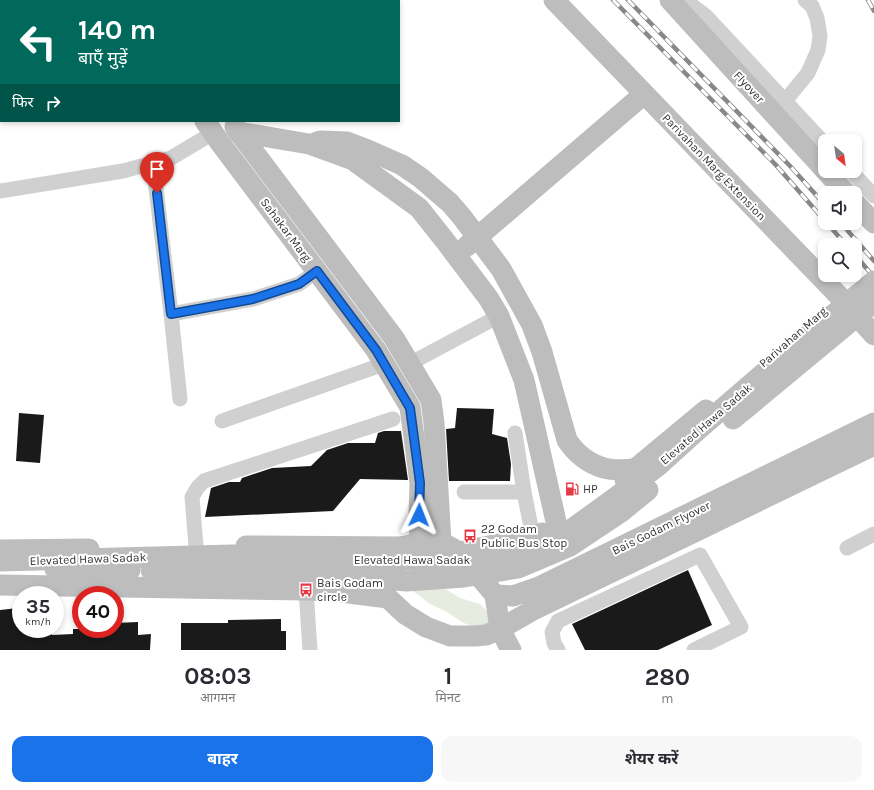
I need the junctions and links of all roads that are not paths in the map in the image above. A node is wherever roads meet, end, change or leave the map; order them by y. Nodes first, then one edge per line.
1 (554, 0) edge
2 (805, 0) edge
3 (671, 1) edge
4 (644, 94) junction
5 (785, 101) junction
6 (235, 126) edge
7 (209, 127) edge
8 (818, 136) edge
9 (309, 144) junction
10 (818, 162) edge
11 (153, 163) junction
12 (832, 178) edge
13 (857, 178) edge
14 (840, 186) edge
15 (0, 188) edge
16 (874, 196) edge
17 (862, 210) edge
18 (874, 223) edge
19 (478, 238) junction
20 (456, 256) junction
21 (317, 271) junction
22 (874, 281) edge
23 (839, 296) junction
24 (874, 302) edge
25 (171, 314) junction
26 (499, 316) junction
27 (874, 335) edge
28 (384, 364) junction
29 (409, 364) junction
30 (180, 399) dead end
31 (393, 419) dead end
32 (222, 421) dead end
33 (874, 423) edge
34 (515, 433) dead end
35 (874, 445) edge
36 (572, 448) junction
37 (542, 459) junction
38 (635, 469) junction
39 (464, 492) dead end
40 (524, 492) junction
41 (558, 526) junction
42 (874, 534) edge
43 (533, 537) junction
44 (441, 542) junction
45 (411, 545) junction
46 (196, 546) junction
47 (847, 548) dead end
48 (0, 550) edge
49 (459, 552) junction
50 (0, 561) edge
51 (0, 569) edge
52 (0, 585) edge
53 (306, 590) junction
54 (495, 596) junction
55 (388, 598) junction
56 (500, 629) junction
57 (457, 643) edge
58 (310, 650) edge
59 (511, 650) edge
60 (558, 650) edge
61 (694, 650) edge

1 - 4 main road, Parivahan Marg Extension
2 - 5 street
3 - 5 street
3 - 10 main road, Flyover
4 - 19 main road
4 - 23 main road, Parivahan Marg Extension
5 - 8 street
6 - 9 main road
6 - 29 main road, Sahakar Marg
7 - 11 street
7 - 21 main road, Sahakar Marg
9 - 19 main road
9 - 20 main road
11 - 15 street
11 - 25 street
12 - 14 main road, Flyover
13 - 16 street
17 - 18 main road
19 - 20 main road
19 - 36 main road
20 - 26 main road
21 - 25 street
21 - 28 main road, Sahakar Marg
22 - 50 main road, Elevated Hawa Sadak, bridge
23 - 27 main road, Parivahan Marg Extension
23 - 38 main road, Parivahan Marg
24 - 51 main road, Elevated Hawa Sadak, bridge
25 - 30 street
26 - 29 street
26 - 37 main road
28 - 32 street
28 - 45 main road, Sahakar Marg
29 - 44 main road, Sahakar Marg
31 - 46 street
33 - 54 main road, Bais Godam Flyover
34 - 40 street
35 - 56 main road, Bais Godam Flyover
36 - 37 main road
36 - 38 main road
37 - 41 main road
38 - 41 main road
39 - 40 street
40 - 43 street
41 - 43 main road
42 - 47 street
43 - 49 main road
44 - 45 main road
44 - 49 main road
45 - 46 main road
45 - 55 main road
46 - 48 main road
49 - 54 main road
52 - 53 main road
53 - 55 main road
53 - 58 street
54 - 56 main road
55 - 57 main road
56 - 57 main road
56 - 59 main road
60 - 61 street

